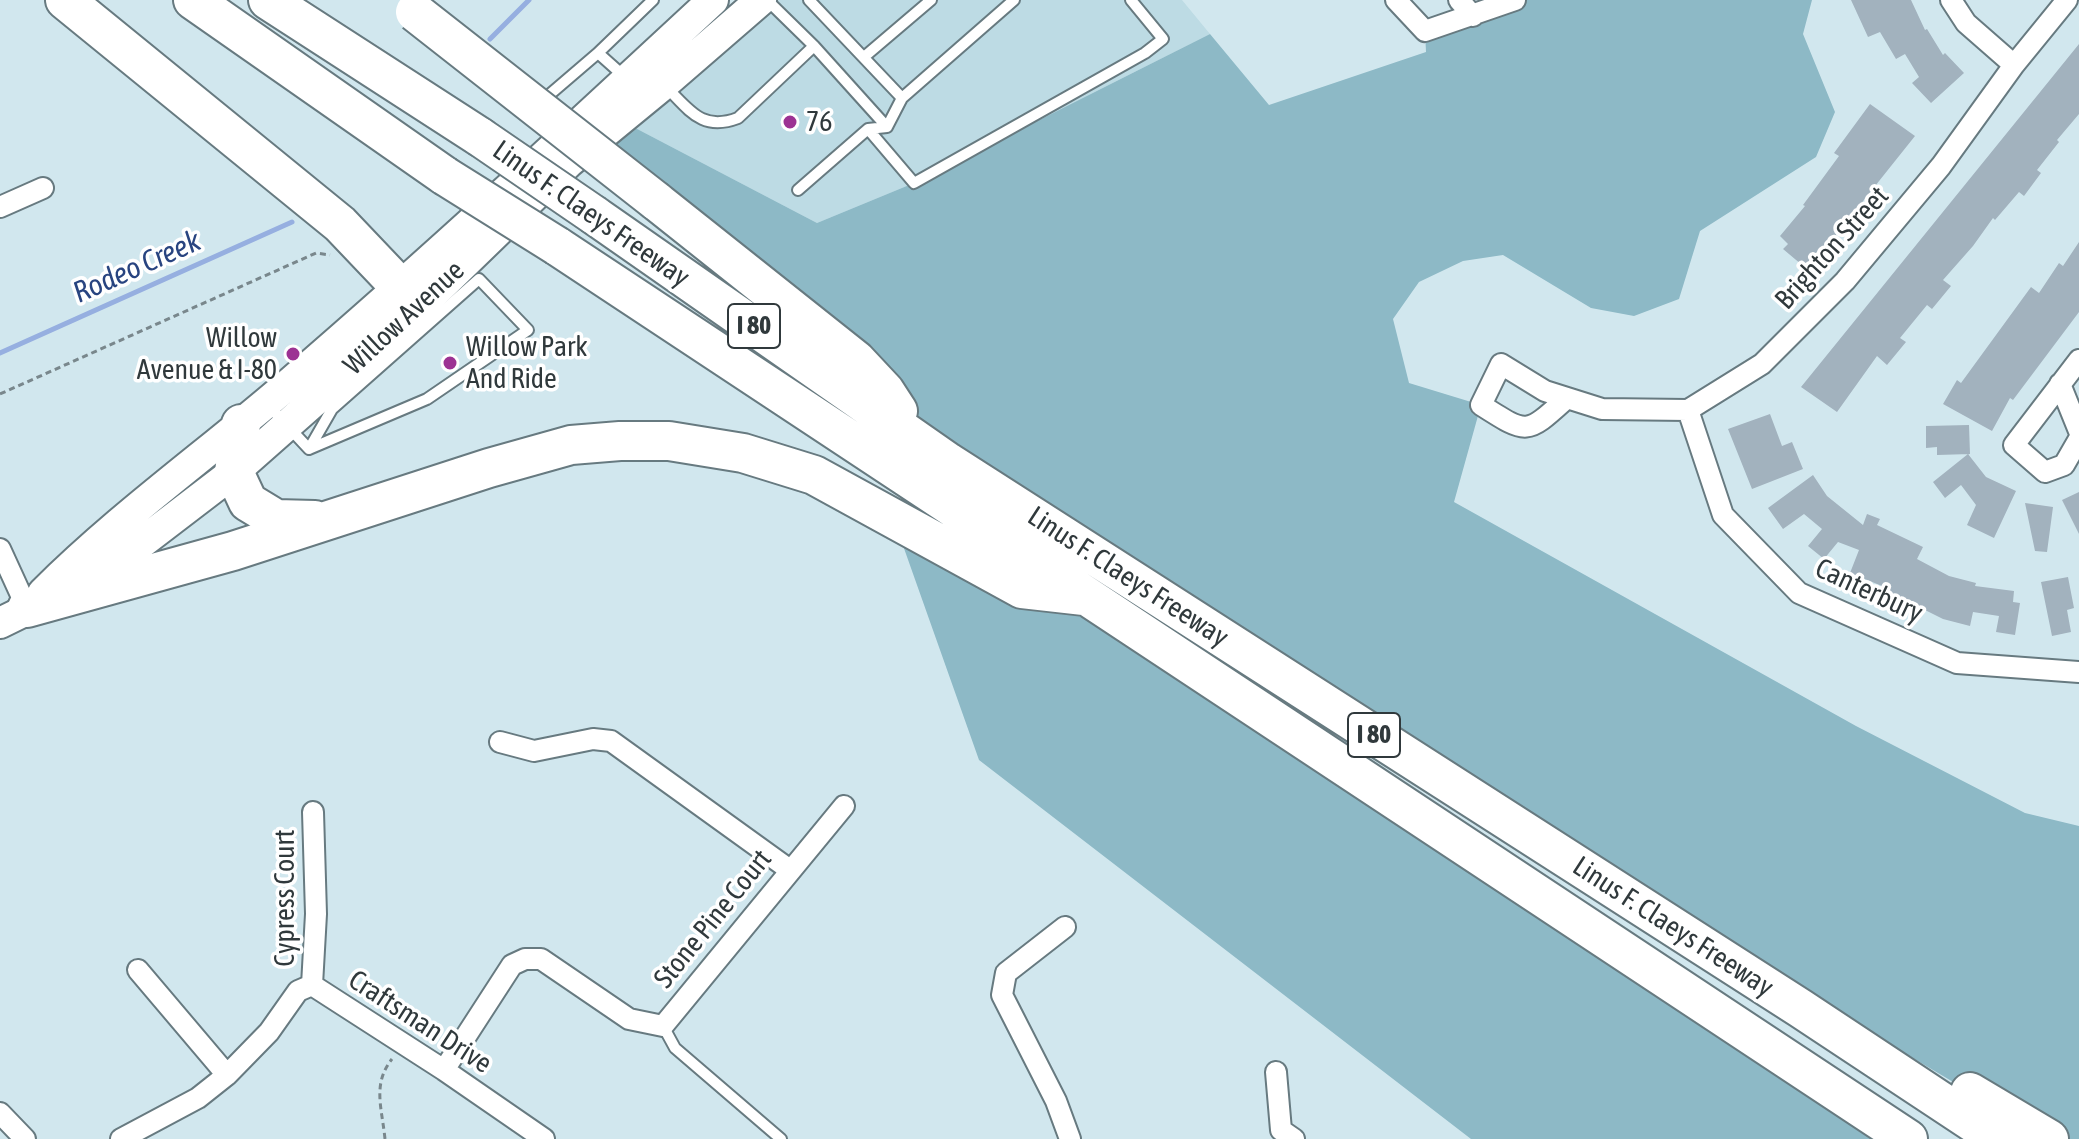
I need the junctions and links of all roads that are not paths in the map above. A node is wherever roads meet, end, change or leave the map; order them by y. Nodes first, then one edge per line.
1 (65, 0) edge
2 (193, 0) edge
3 (268, 0) edge
4 (653, 0) edge
5 (713, 0) edge
6 (764, 0) edge
7 (809, 0) edge
8 (931, 0) edge
9 (1014, 0) edge
10 (1131, 0) edge
11 (1396, 0) edge
12 (1459, 0) edge
13 (1515, 0) edge
14 (1951, 0) edge
15 (2067, 0) edge
16 (408, 6) edge
17 (1473, 16) junction
18 (814, 46) junction
19 (598, 53) junction
20 (864, 57) junction
21 (2014, 65) junction
22 (627, 79) junction
23 (664, 84) junction
24 (549, 95) dead end
25 (902, 98) junction
26 (887, 127) junction
27 (868, 129) junction
28 (43, 188) dead end
29 (798, 190) dead end
30 (0, 207) edge
31 (410, 297) junction
32 (2079, 360) edge
33 (2060, 384) junction
34 (1567, 398) dead end
35 (1688, 410) junction
36 (265, 417) junction
37 (2079, 431) edge
38 (914, 437) junction
39 (2079, 439) edge
40 (309, 449) junction
41 (234, 472) junction
42 (330, 520) junction
43 (0, 549) edge
44 (1091, 597) junction
45 (14, 616) edge
46 (2079, 672) edge
47 (500, 742) dead end
48 (844, 806) dead end
49 (313, 812) dead end
50 (790, 870) junction
51 (1065, 927) dead end
52 (138, 970) dead end
53 (312, 985) junction
54 (1800, 1008) junction
55 (663, 1026) junction
56 (444, 1070) junction
57 (1276, 1072) dead end
58 (227, 1075) junction
59 (1850, 1100) junction
60 (0, 1113) edge
61 (25, 1139) edge
62 (121, 1139) edge
63 (544, 1139) edge
64 (781, 1139) edge
65 (1070, 1139) edge
66 (1294, 1139) edge
67 (1891, 1139) edge
68 (1908, 1139) edge
69 (1998, 1139) edge
70 (2049, 1139) edge

1 - 31 highway
2 - 44 highway, Linus F. Claeys Freeway / I 80, bridge
3 - 38 highway, Linus F. Claeys Freeway / I 80, bridge
4 - 19 lane
5 - 22 main road, Willow Avenue
6 - 18 lane
6 - 23 main road, Willow Avenue
7 - 20 lane
8 - 20 lane
9 - 25 lane
10 - 27 lane
11 - 17 street
12 - 17 street
13 - 17 street
14 - 21 street
15 - 21 street, Brighton Street
16 - 38 highway, bridge
18 - 23 lane
18 - 26 lane
19 - 22 lane
19 - 24 lane
20 - 25 lane
21 - 35 street, Brighton Street
22 - 31 main road, Willow Avenue
23 - 31 main road, Willow Avenue
25 - 26 lane
26 - 27 lane
27 - 29 lane
28 - 30 street
31 - 36 main road, Willow Avenue
32 - 33 street
33 - 37 street
33 - 39 street
34 - 35 street
35 - 46 street, Canterbury
36 - 40 lane
36 - 41 highway
36 - 45 main road, Willow Avenue
38 - 54 highway, Linus F. Claeys Freeway / I 80
40 - 40 lane
41 - 42 highway
41 - 45 main road
42 - 44 highway
42 - 45 highway
43 - 45 street
44 - 59 highway, Linus F. Claeys Freeway / I 80
47 - 50 street
48 - 50 street, Stone Pine Court
49 - 53 street, Cypress Court
50 - 55 street, Stone Pine Court
51 - 65 street
52 - 58 street
53 - 56 street, Craftsman Drive
53 - 58 street, Craftsman Drive
54 - 69 highway, Linus F. Claeys Freeway / I 80
54 - 70 highway
55 - 56 street, Stone Pine Court
55 - 64 lane
56 - 63 street, Craftsman Drive
57 - 66 street
58 - 62 street, Craftsman Drive
59 - 67 highway
59 - 68 highway, Linus F. Claeys Freeway / I 80
60 - 61 street

